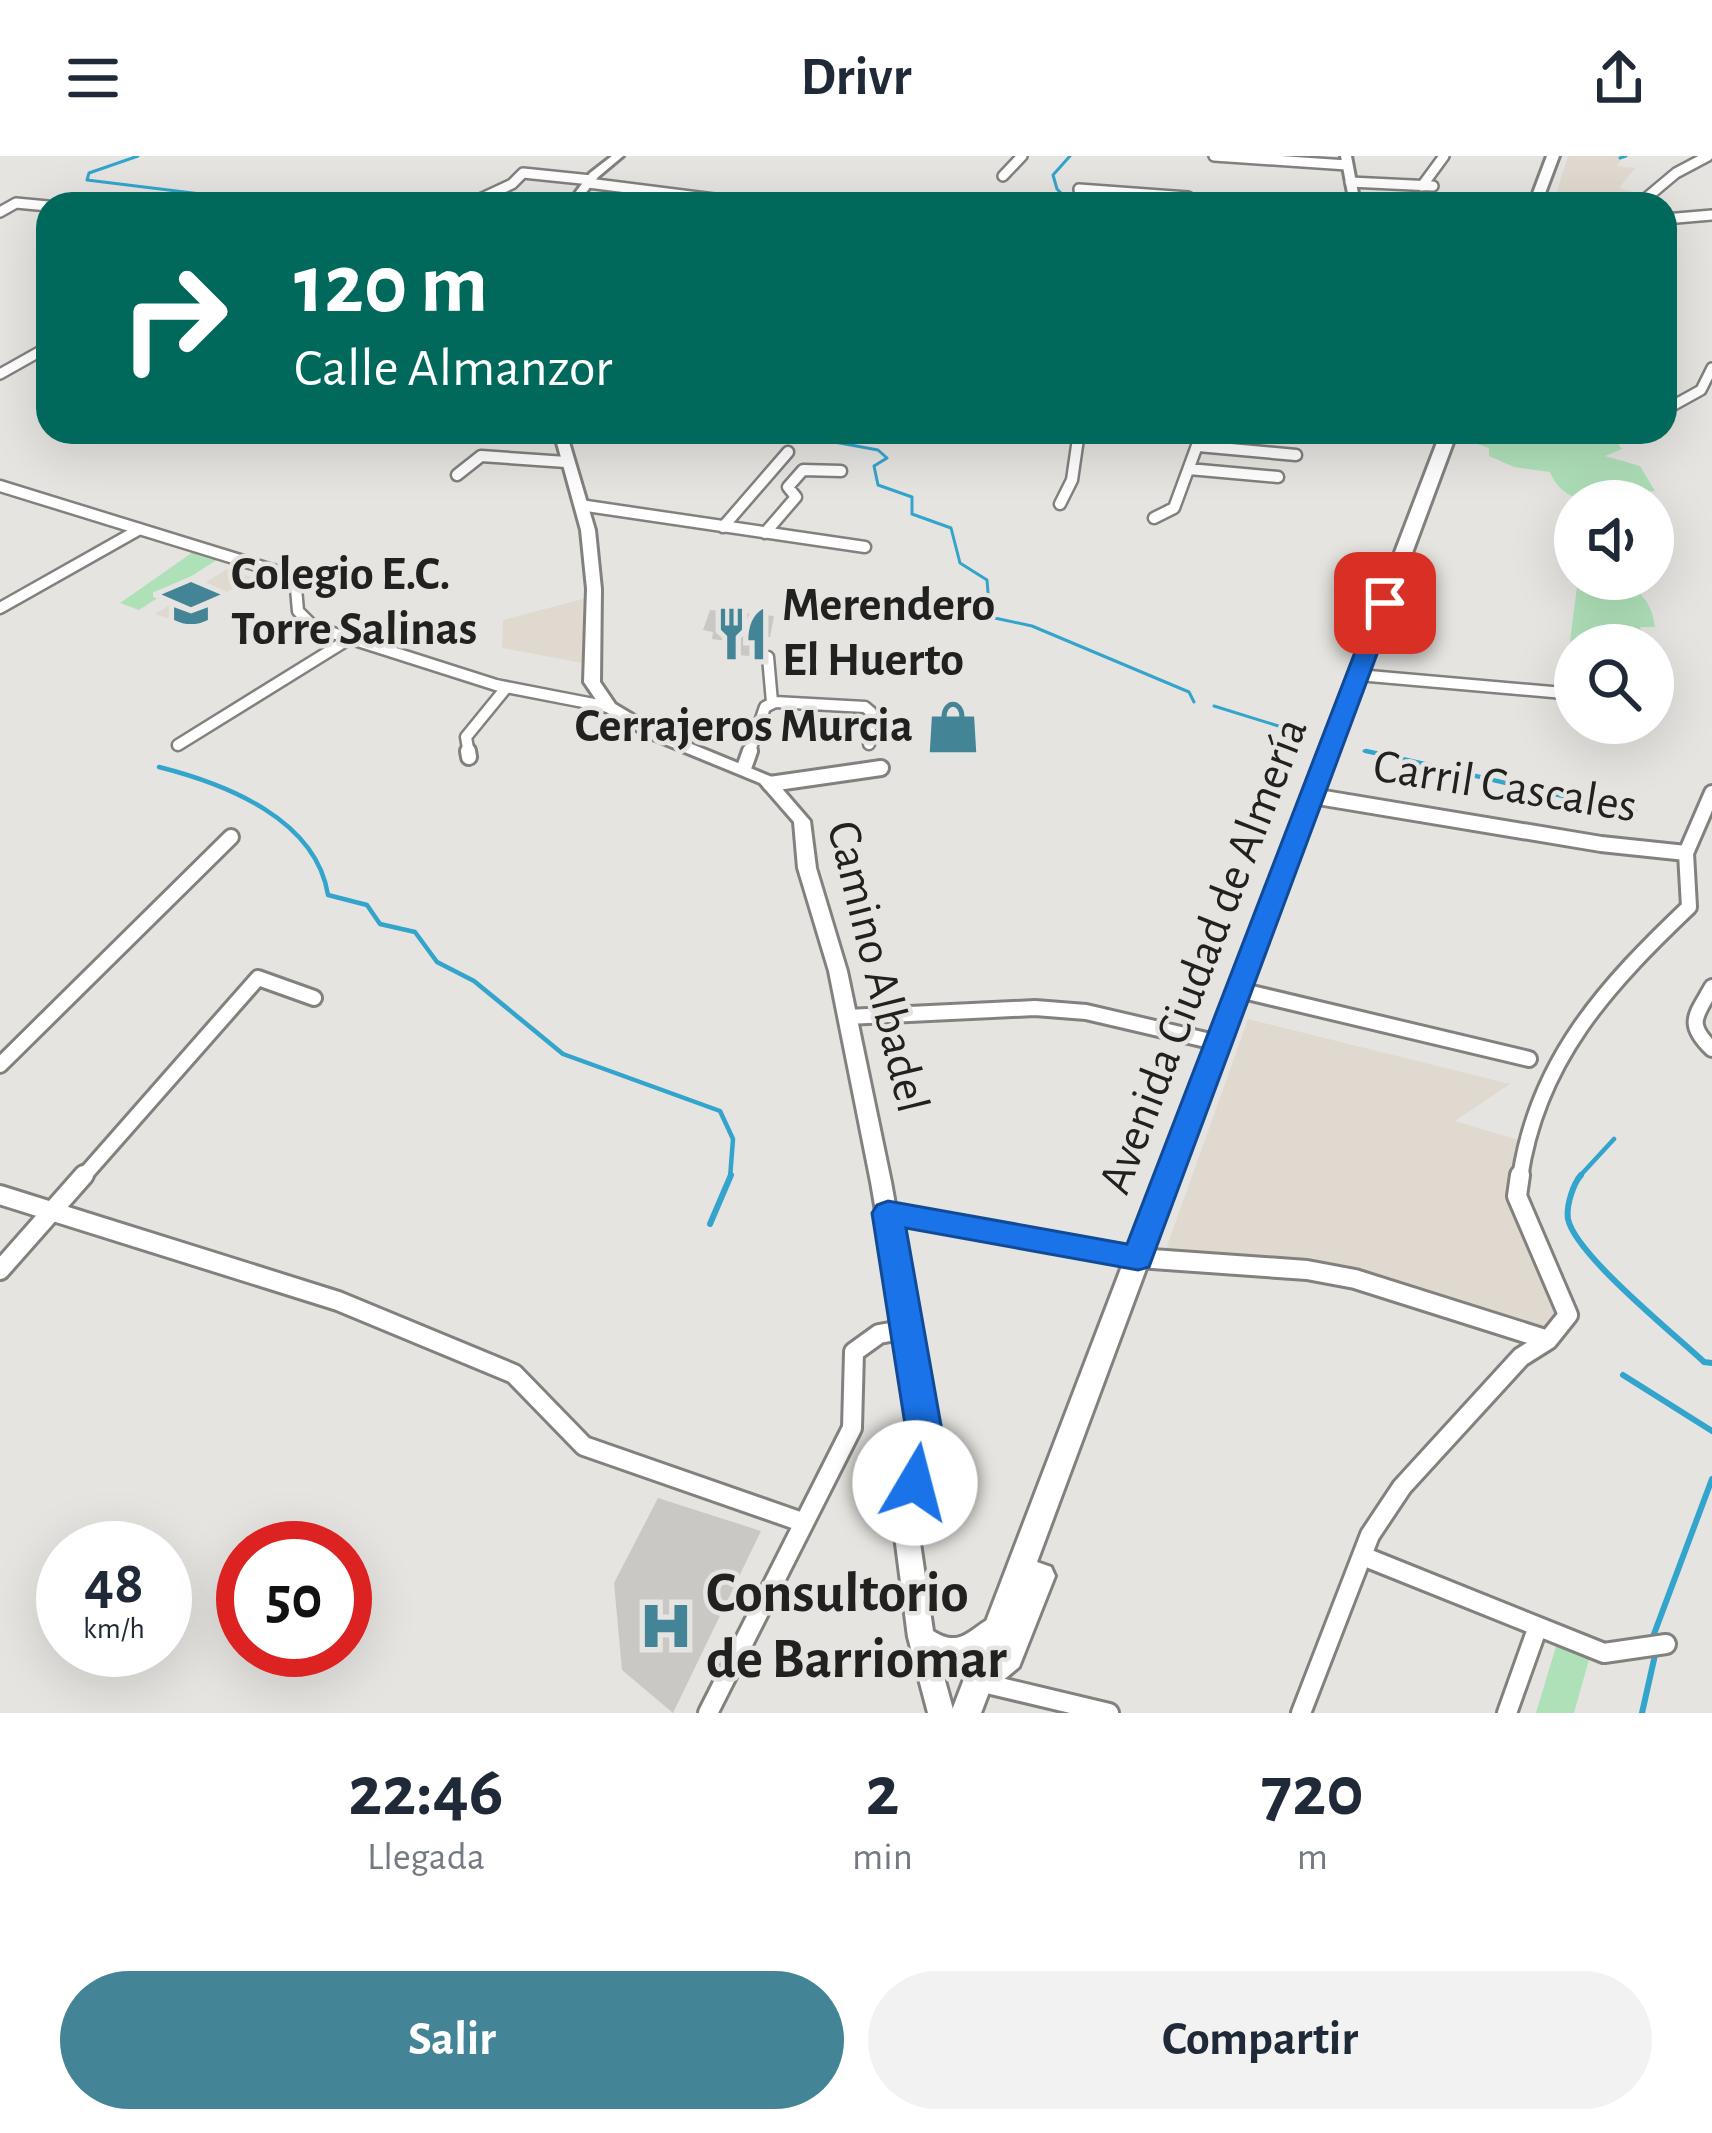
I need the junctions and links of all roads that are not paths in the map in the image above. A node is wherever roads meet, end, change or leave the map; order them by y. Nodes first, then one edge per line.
1 (618, 156) edge
2 (1022, 156) edge
3 (1214, 156) edge
4 (1444, 156) edge
5 (1553, 156) edge
6 (1708, 156) edge
7 (1346, 161) edge
8 (1004, 176) dead end
9 (589, 181) junction
10 (1350, 182) junction
11 (495, 192) edge
12 (581, 192) edge
13 (668, 192) edge
14 (1079, 192) edge
15 (1120, 192) edge
16 (1352, 192) edge
17 (1540, 192) edge
18 (1653, 192) edge
19 (36, 204) edge
20 (0, 212) edge
21 (1712, 215) edge
22 (1677, 218) edge
23 (36, 354) edge
24 (1712, 368) edge
25 (0, 374) edge
26 (1677, 403) edge
27 (562, 444) edge
28 (1077, 444) edge
29 (1445, 444) edge
30 (1198, 446) joint
31 (788, 452) dead end
32 (1295, 455) dead end
33 (566, 462) junction
34 (1189, 469) junction
35 (841, 471) dead end
36 (457, 476) dead end
37 (1278, 477) dead end
38 (0, 486) edge
39 (1060, 503) dead end
40 (580, 505) junction
41 (1154, 518) dead end
42 (723, 526) junction
43 (140, 529) junction
44 (765, 533) junction
45 (865, 547) dead end
46 (0, 608) edge
47 (349, 639) junction
48 (768, 657) dead end
49 (1358, 675) junction
50 (506, 688) junction
51 (1554, 692) edge
52 (772, 702) junction
53 (609, 707) junction
54 (868, 744) dead end
55 (178, 746) dead end
56 (469, 757) dead end
57 (744, 768) junction
58 (881, 768) dead end
59 (770, 784) junction
60 (1712, 793) edge
61 (1312, 796) junction
62 (231, 837) dead end
63 (1686, 853) junction
64 (1712, 987) edge
65 (1239, 990) junction
66 (314, 998) dead end
67 (847, 1017) junction
68 (1219, 1043) junction
69 (1712, 1049) edge
70 (1529, 1059) dead end
71 (0, 1065) edge
72 (0, 1195) edge
73 (54, 1212) junction
74 (888, 1213) junction
75 (1138, 1258) junction
76 (0, 1270) edge
77 (907, 1329) junction
78 (1548, 1340) junction
79 (802, 1522) junction
80 (1364, 1557) junction
81 (1021, 1569) junction
82 (1002, 1618) junction
83 (1537, 1629) junction
84 (921, 1637) junction
85 (1666, 1644) dead end
86 (978, 1682) junction
87 (708, 1713) edge
88 (941, 1713) edge
89 (966, 1713) edge
90 (1109, 1713) edge
91 (1301, 1713) edge
92 (1507, 1713) edge

1 - 9 main road
2 - 8 street
3 - 7 street
4 - 10 street
5 - 17 main road
6 - 18 street
7 - 10 main road
9 - 11 street
9 - 12 main road
9 - 13 street
10 - 16 main road
14 - 15 street
19 - 20 street
21 - 22 street
23 - 25 street
24 - 26 street
27 - 33 main road
28 - 39 street
29 - 49 main road, Avenida Ciudad de Almería
30 - 32 street
30 - 34 street
31 - 42 street
33 - 36 street
33 - 40 main road
34 - 37 street
34 - 41 street
35 - 44 street
38 - 43 street
40 - 42 street
40 - 53 main road
42 - 44 street
43 - 46 street
43 - 47 street
44 - 45 street
47 - 50 street
47 - 55 street
48 - 52 street
49 - 51 street
49 - 61 main road, Avenida Ciudad de Almería
50 - 53 street
50 - 56 street
52 - 54 street
52 - 57 street
53 - 57 main road, Camino Albadel
57 - 59 main road, Camino Albadel
58 - 59 street
59 - 67 main road, Camino Albadel
60 - 63 street
61 - 63 street, Carril Cascales
61 - 65 main road, Avenida Ciudad de Almería
62 - 71 street
63 - 78 street
64 - 69 street
65 - 68 main road, Avenida Ciudad de Almería
65 - 70 street
66 - 73 street
67 - 68 street
67 - 74 main road, Camino Albadel
68 - 75 main road, Avenida Ciudad de Almería
72 - 73 street
73 - 76 street
73 - 79 street
74 - 75 street
74 - 77 main road, Camino Albadel
75 - 78 street
75 - 81 main road, Avenida Ciudad de Almería
77 - 79 street
77 - 84 main road, Camino Albadel
78 - 80 street
79 - 87 street
80 - 83 street
80 - 91 street
81 - 82 main road, Avenida Ciudad de Almería
81 - 86 main road
82 - 84 main road
82 - 86 main road, Avenida Ciudad de Almería
83 - 85 street
83 - 92 street
84 - 88 main road, Camino Albadel
86 - 89 main road, Avenida Ciudad de Almería
86 - 90 street

